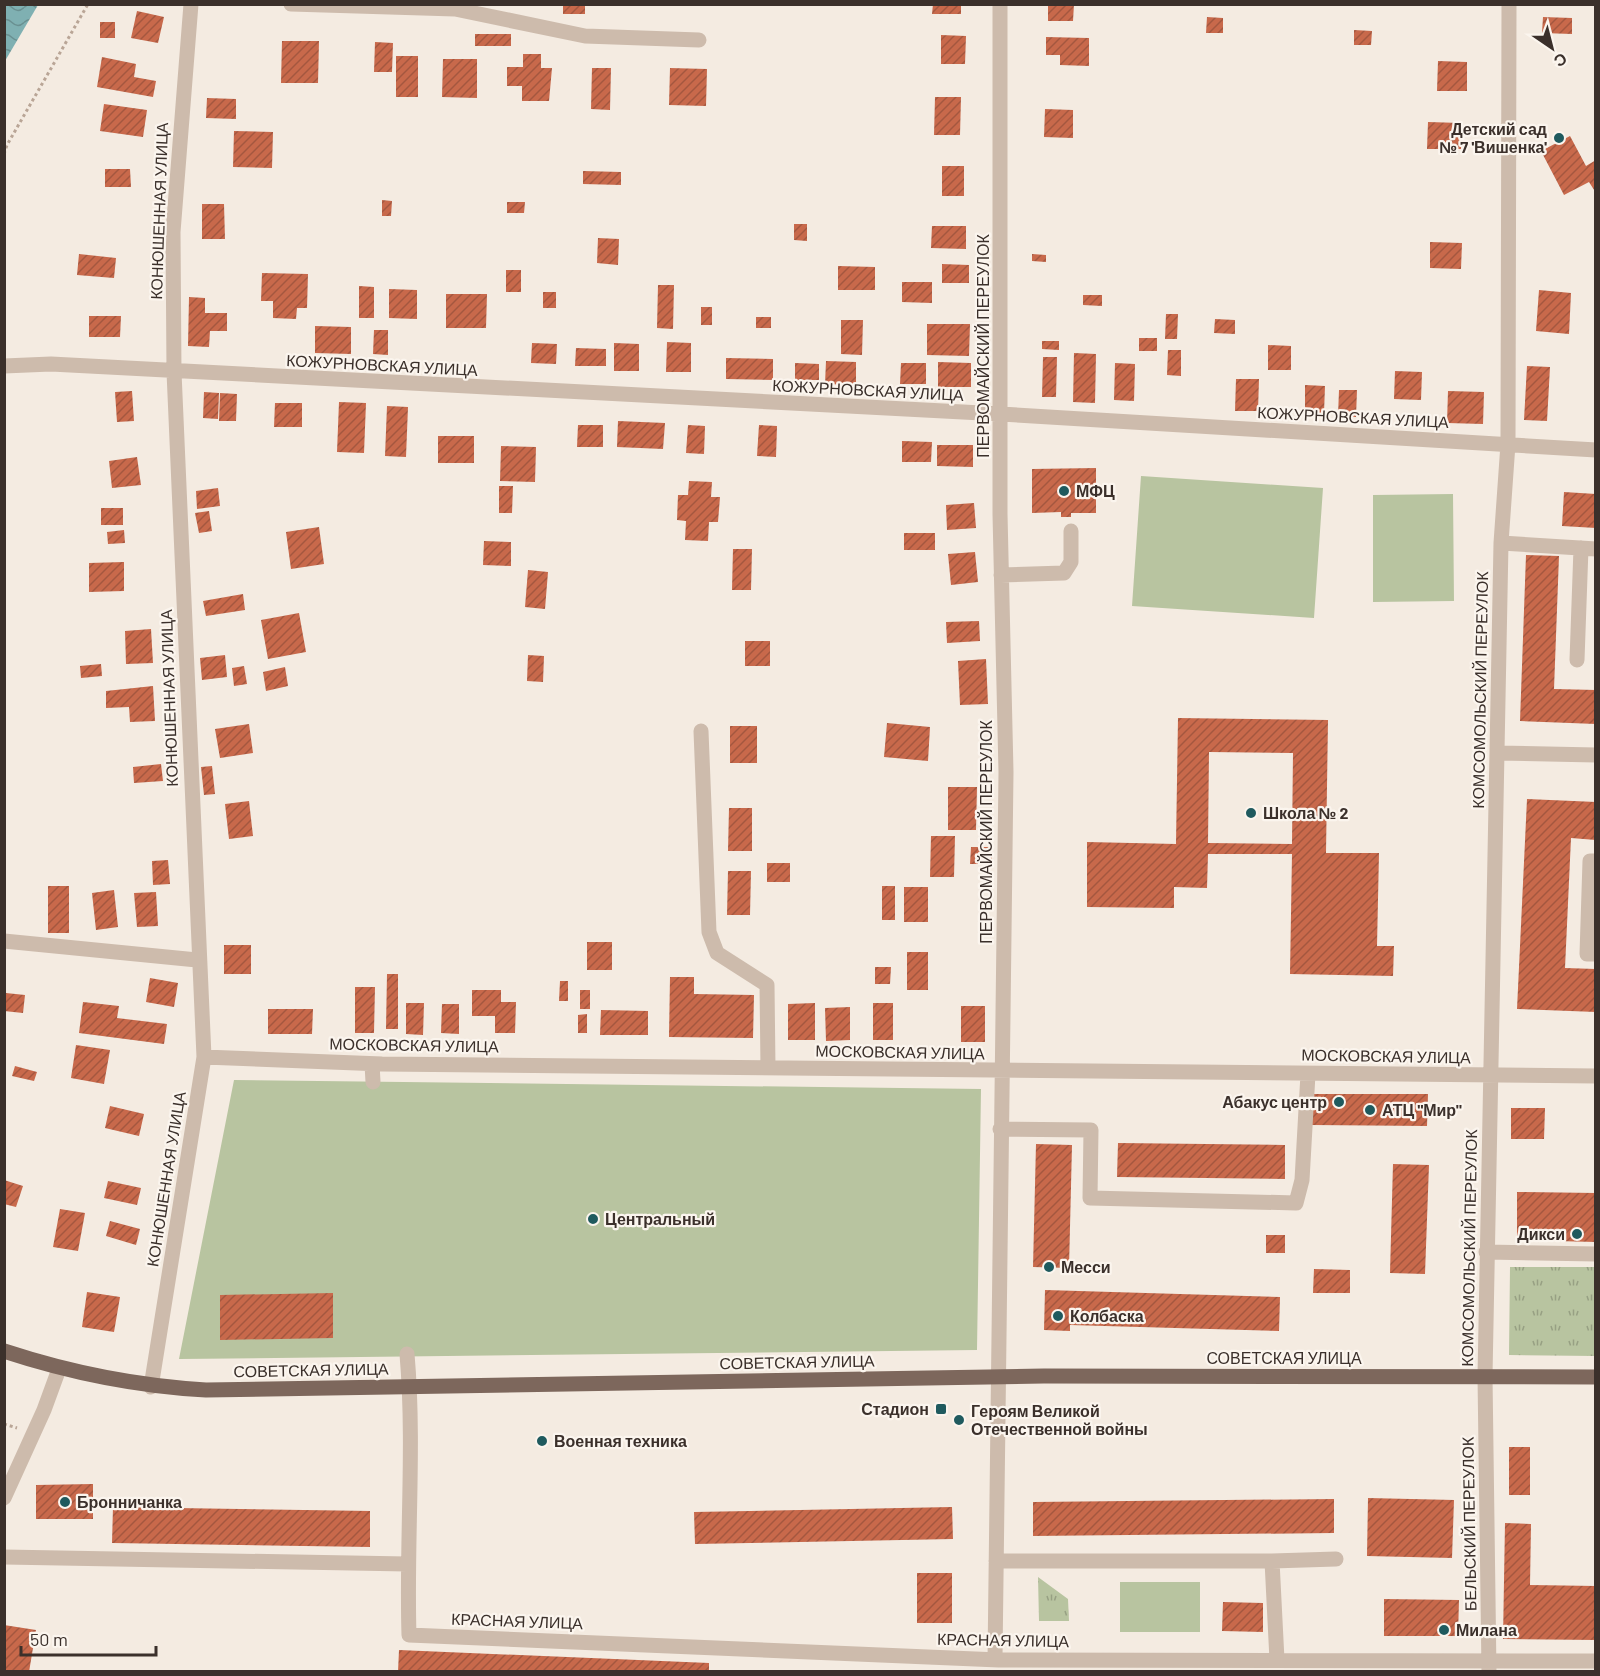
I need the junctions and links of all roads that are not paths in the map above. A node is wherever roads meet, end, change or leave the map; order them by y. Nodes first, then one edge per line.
1 (191, 4) edge
2 (291, 4) edge
3 (1000, 4) edge
4 (1509, 4) edge
5 (455, 7) edge
6 (699, 40) dead end
7 (4, 366) edge
8 (174, 372) junction
9 (1001, 414) junction
10 (1508, 444) junction
11 (1596, 450) edge
12 (1071, 531) dead end
13 (1502, 543) junction
14 (1588, 549) edge
15 (1001, 575) junction
16 (1577, 660) dead end
17 (701, 731) dead end
18 (1497, 753) junction
19 (1596, 755) edge
20 (1596, 861) edge
21 (4, 941) edge
22 (1596, 954) edge
23 (198, 960) junction
24 (204, 1057) junction
25 (372, 1064) junction
26 (768, 1068) junction
27 (1001, 1071) junction
28 (1308, 1074) junction
29 (1489, 1075) junction
30 (1596, 1076) edge
31 (373, 1082) dead end
32 (1000, 1129) junction
33 (1486, 1252) junction
34 (1596, 1254) edge
35 (4, 1351) edge
36 (407, 1354) dead end
37 (58, 1369) junction
38 (1485, 1376) junction
39 (997, 1377) junction
40 (1596, 1377) edge
41 (410, 1385) junction
42 (151, 1387) junction
43 (4, 1498) edge
44 (4, 1557) edge
45 (1336, 1559) dead end
46 (996, 1561) junction
47 (1272, 1561) junction
48 (407, 1564) junction
49 (995, 1659) junction
50 (1596, 1661) edge
51 (1270, 1664) edge
52 (1489, 1666) edge

1 - 8 street, КОНЮШЕННАЯ УЛИЦА
2 - 5 street
3 - 9 street, ПЕРВОМАЙСКИЙ ПЕРЕУЛОК
4 - 10 street, КОМСОМОЛЬСКИЙ ПЕРЕУЛОК
5 - 6 street
7 - 8 street, КОЖУРНОВСКАЯ УЛИЦА
8 - 9 street, КОЖУРНОВСКАЯ УЛИЦА
8 - 23 street, КОНЮШЕННАЯ УЛИЦА
9 - 10 street, КОЖУРНОВСКАЯ УЛИЦА
9 - 15 street, ПЕРВОМАЙСКИЙ ПЕРЕУЛОК
10 - 11 street, КОЖУРНОВСКАЯ УЛИЦА
10 - 13 street, КОМСОМОЛЬСКИЙ ПЕРЕУЛОК
12 - 15 street
13 - 14 street
13 - 18 street, КОМСОМОЛЬСКИЙ ПЕРЕУЛОК
14 - 16 street
15 - 27 street, ПЕРВОМАЙСКИЙ ПЕРЕУЛОК
17 - 26 street
18 - 19 street
18 - 29 street, КОМСОМОЛЬСКИЙ ПЕРЕУЛОК
20 - 22 street
21 - 23 street
23 - 24 street, КОНЮШЕННАЯ УЛИЦА
24 - 25 street, МОСКОВСКАЯ УЛИЦА
24 - 42 street, КОНЮШЕННАЯ УЛИЦА
25 - 26 street, МОСКОВСКАЯ УЛИЦА
25 - 31 street
26 - 27 street, МОСКОВСКАЯ УЛИЦА
27 - 28 street, МОСКОВСКАЯ УЛИЦА
27 - 32 street, ПЕРВОМАЙСКИЙ ПЕРЕУЛОК
28 - 29 street, МОСКОВСКАЯ УЛИЦА
28 - 32 street
29 - 30 street, МОСКОВСКАЯ УЛИЦА
29 - 33 street, КОМСОМОЛЬСКИЙ ПЕРЕУЛОК
32 - 39 street, ПЕРВОМАЙСКИЙ ПЕРЕУЛОК
33 - 34 street
33 - 38 street, КОМСОМОЛЬСКИЙ ПЕРЕУЛОК
35 - 37 main road, СОВЕТСКАЯ УЛИЦА
36 - 41 street
37 - 42 main road, СОВЕТСКАЯ УЛИЦА
37 - 43 street
38 - 39 main road, СОВЕТСКАЯ УЛИЦА
38 - 40 main road, СОВЕТСКАЯ УЛИЦА
38 - 52 street, БЕЛЬСКИЙ ПЕРЕУЛОК
39 - 41 main road, СОВЕТСКАЯ УЛИЦА
39 - 46 street, ПЕРВОМАЙСКИЙ ПЕРЕУЛОК
41 - 42 main road, СОВЕТСКАЯ УЛИЦА
41 - 48 street
44 - 48 street
45 - 47 street
46 - 47 street
46 - 49 street, ПЕРВОМАЙСКИЙ ПЕРЕУЛОК
47 - 51 street
48 - 49 street, КРАСНАЯ УЛИЦА
49 - 51 street, КРАСНАЯ УЛИЦА
50 - 52 street, КРАСНАЯ УЛИЦА
51 - 52 street, КРАСНАЯ УЛИЦА

